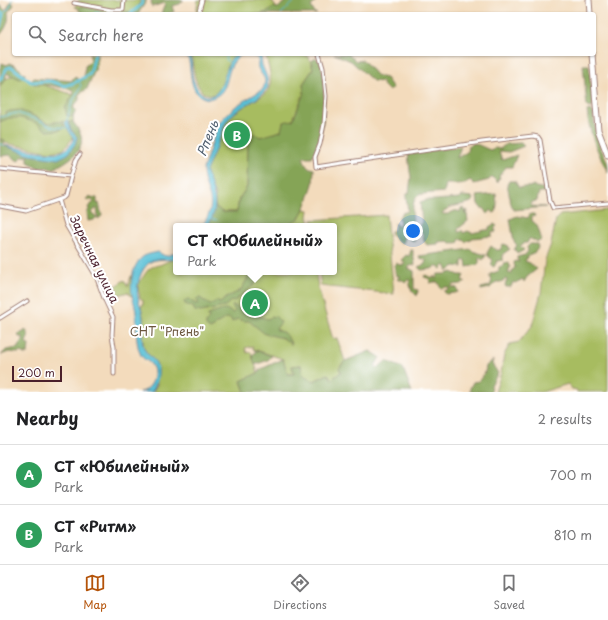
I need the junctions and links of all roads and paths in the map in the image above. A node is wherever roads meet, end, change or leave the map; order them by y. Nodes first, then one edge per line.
1 (124, 0) edge
2 (202, 0) edge
3 (588, 0) edge
4 (74, 3) dead end
5 (199, 12) edge
6 (589, 12) edge
7 (320, 56) edge
8 (593, 56) edge
9 (593, 56) edge
10 (608, 148) edge
11 (80, 154) dead end
12 (608, 156) edge
13 (0, 169) edge
14 (71, 176) junction
15 (59, 200) junction
16 (608, 203) edge
17 (0, 206) edge
18 (27, 301) dead end
19 (0, 318) edge
20 (114, 374) dead end

1 - 4 street
2 - 5 street
3 - 6 highway
7 - 16 street
8 - 10 highway
9 - 12 highway
11 - 14 street
13 - 14 street
14 - 15 street
15 - 17 street
15 - 20 street, Заречная улица
18 - 19 street

